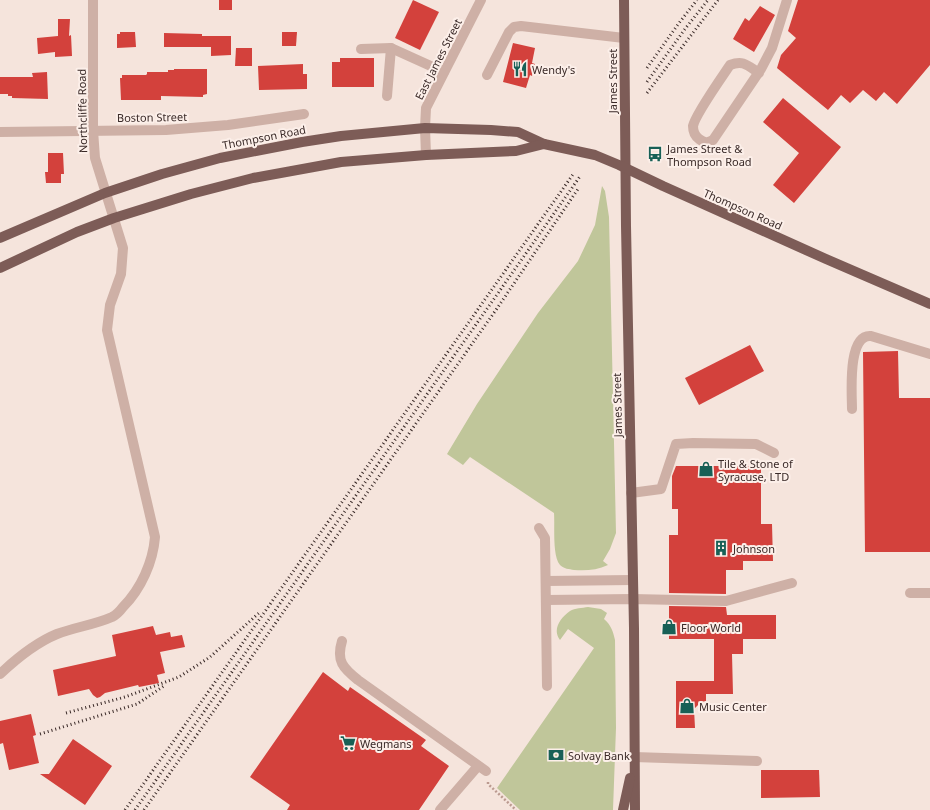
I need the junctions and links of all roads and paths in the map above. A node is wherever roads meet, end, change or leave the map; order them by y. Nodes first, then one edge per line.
1 (93, 0) edge
2 (481, 0) edge
3 (624, 0) edge
4 (787, 0) edge
5 (624, 38) junction
6 (391, 48) junction
7 (361, 49) dead end
8 (444, 72) junction
9 (759, 73) junction
10 (487, 75) dead end
11 (387, 96) dead end
12 (304, 114) dead end
13 (425, 128) junction
14 (94, 130) junction
15 (0, 132) edge
16 (544, 144) junction
17 (426, 155) junction
18 (625, 167) junction
19 (105, 193) junction
20 (114, 218) junction
21 (0, 238) edge
22 (0, 268) edge
23 (930, 304) edge
24 (930, 354) edge
25 (852, 409) dead end
26 (774, 452) dead end
27 (631, 493) junction
28 (539, 528) dead end
29 (632, 580) junction
30 (546, 581) junction
31 (792, 582) dead end
32 (910, 593) dead end
33 (930, 593) edge
34 (632, 599) junction
35 (546, 600) junction
36 (342, 641) dead end
37 (0, 674) edge
38 (547, 686) dead end
39 (634, 761) junction
40 (757, 761) dead end
41 (482, 768) junction
42 (440, 810) edge
43 (516, 810) edge
44 (623, 810) edge
45 (635, 810) edge

1 - 14 street, Northcliffe Road
2 - 8 street, East James Street
3 - 5 main road, James Street
4 - 9 street
5 - 10 street
5 - 18 main road, James Street
6 - 7 street
6 - 8 street
6 - 11 street
8 - 13 street, East James Street
9 - 9 street
12 - 14 street, Boston Street
13 - 16 main road, Thompson Road
13 - 17 street, East James Street
13 - 19 main road, Thompson Road
14 - 15 street, Boston Street
14 - 19 street, Northcliffe Road
16 - 17 main road, Thompson Road
16 - 18 main road, Thompson Road
17 - 20 main road, Thompson Road
18 - 23 main road, Thompson Road
18 - 27 main road, James Street
19 - 20 street, Northcliffe Road
19 - 21 main road, Thompson Road
20 - 22 main road, Thompson Road
20 - 37 street, Northcliffe Road
24 - 25 street
26 - 27 street
27 - 29 main road, James Street
28 - 30 street
29 - 30 street
29 - 34 main road, James Street
30 - 35 street
31 - 34 street
32 - 33 street
34 - 35 street
34 - 39 main road, James Street
35 - 38 street
36 - 41 street
39 - 40 street
39 - 44 main road
39 - 45 main road, James Street
41 - 42 street
41 - 43 path

